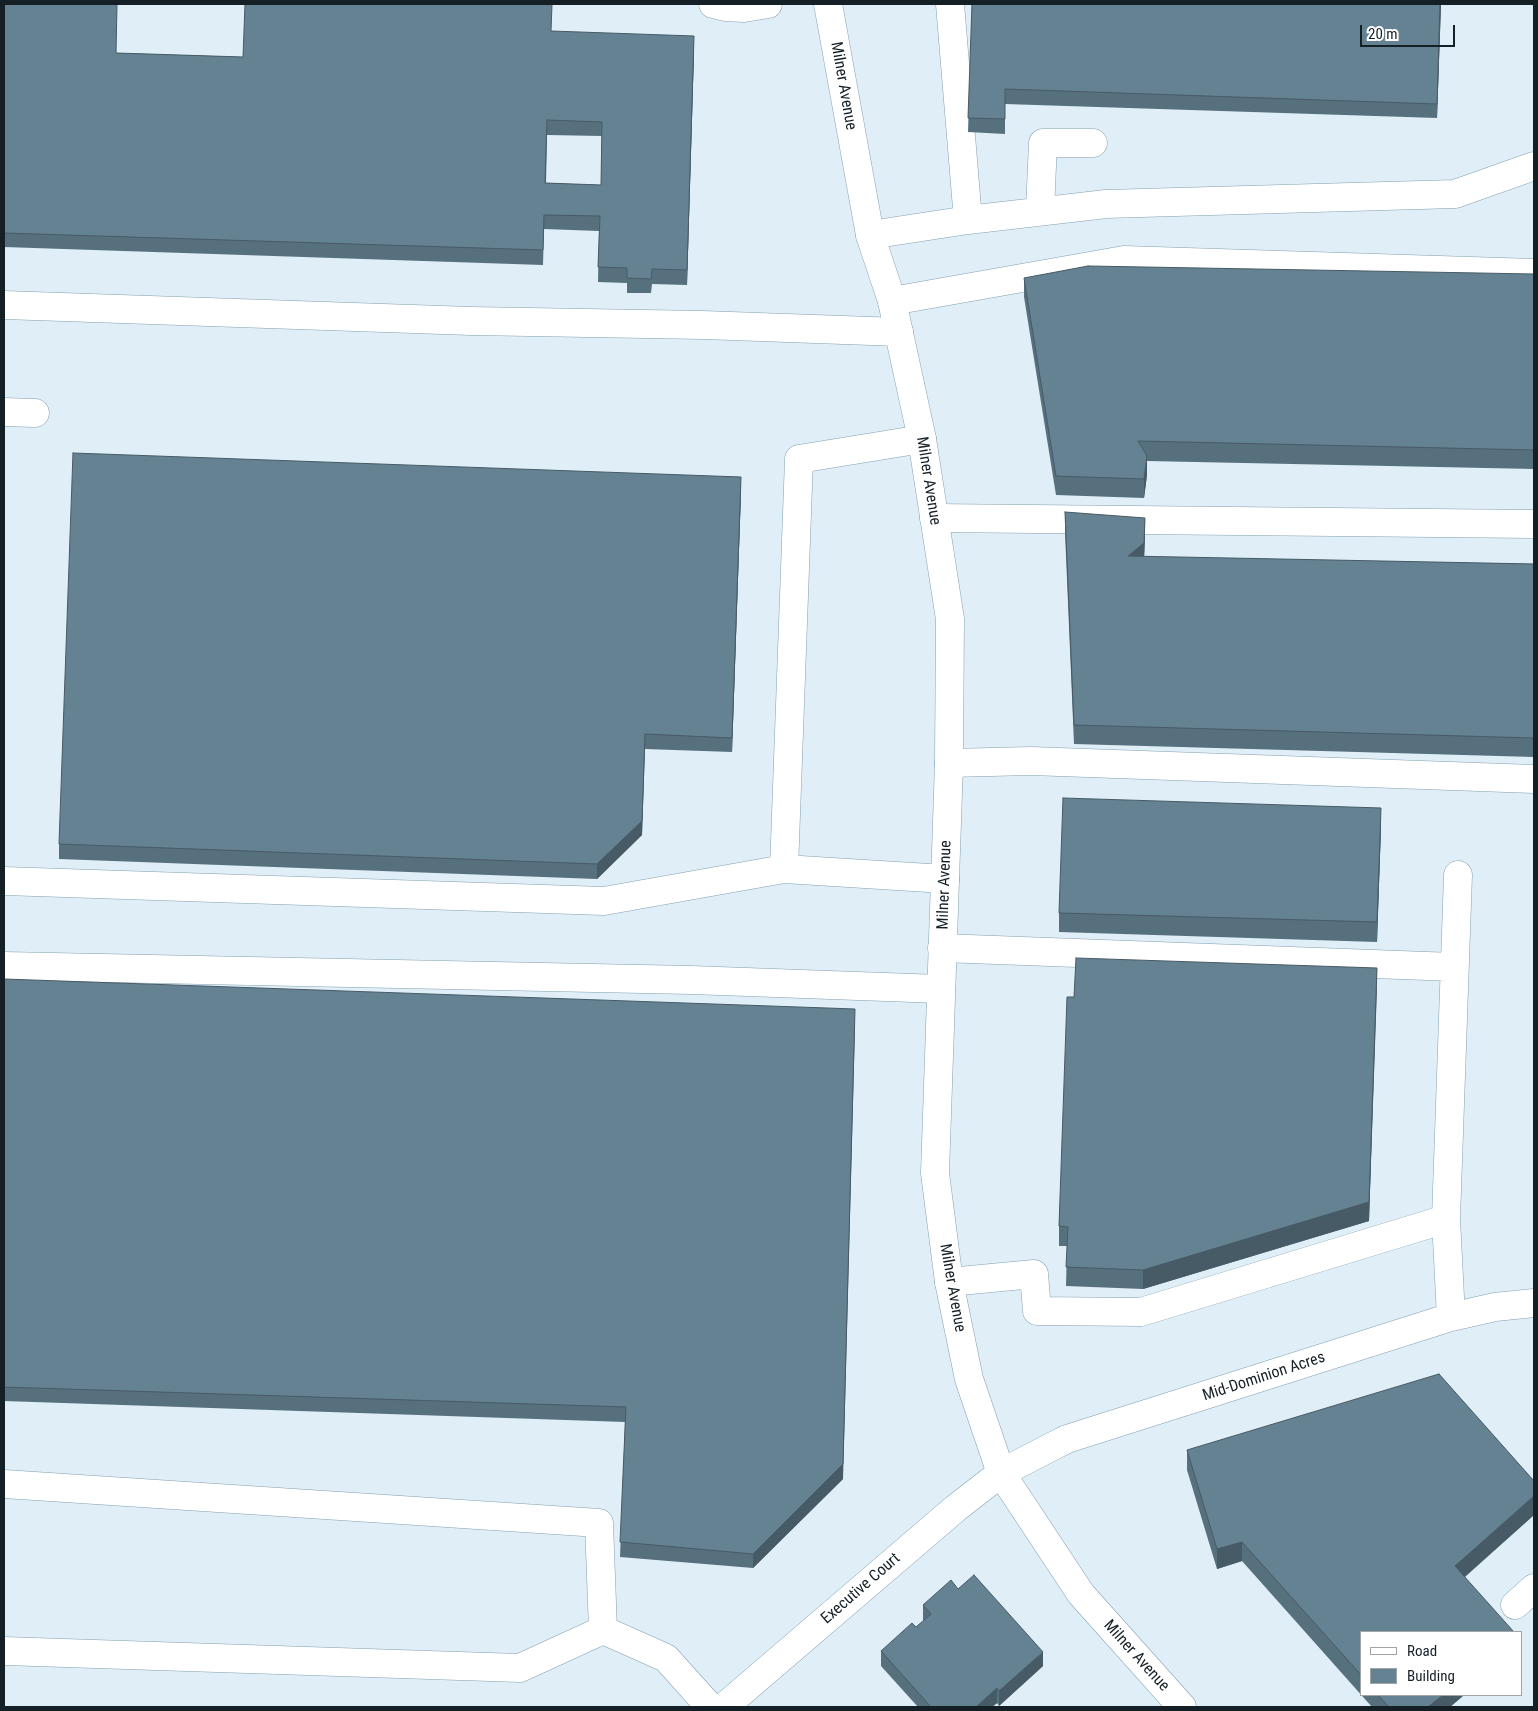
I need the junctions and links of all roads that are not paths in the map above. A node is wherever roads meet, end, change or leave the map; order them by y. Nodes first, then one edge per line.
1 (713, 4) edge
2 (768, 4) edge
3 (828, 4) edge
4 (950, 4) edge
5 (1093, 143) dead end
6 (1534, 166) edge
7 (1040, 210) junction
8 (968, 220) junction
9 (870, 235) junction
10 (1534, 273) edge
11 (892, 301) junction
12 (4, 305) edge
13 (899, 332) junction
14 (4, 412) edge
15 (35, 413) dead end
16 (922, 439) junction
17 (934, 518) junction
18 (1534, 524) edge
19 (949, 763) junction
20 (1534, 779) edge
21 (784, 869) junction
22 (1458, 875) dead end
23 (945, 879) junction
24 (4, 881) edge
25 (942, 948) junction
26 (4, 966) edge
27 (1454, 967) junction
28 (942, 989) junction
29 (1446, 1219) junction
30 (949, 1282) junction
31 (1534, 1303) edge
32 (1451, 1317) junction
33 (1001, 1472) junction
34 (4, 1484) edge
35 (603, 1630) junction
36 (4, 1651) edge
37 (710, 1707) edge
38 (724, 1707) edge
39 (1182, 1707) edge

1 - 2 main road
3 - 9 main road, Milner Avenue
4 - 8 main road
5 - 7 main road
6 - 7 main road
7 - 8 main road
8 - 9 main road
9 - 11 main road, Milner Avenue
10 - 11 main road
11 - 13 main road, Milner Avenue
12 - 13 main road
13 - 16 main road, Milner Avenue
14 - 15 main road
16 - 17 main road, Milner Avenue
16 - 21 main road
17 - 18 main road
17 - 19 main road, Milner Avenue
19 - 20 main road
19 - 23 main road, Milner Avenue
21 - 23 main road
21 - 24 main road
22 - 27 main road
23 - 25 main road, Milner Avenue
25 - 27 main road
25 - 28 main road, Milner Avenue
26 - 28 main road
27 - 29 main road
28 - 30 main road, Milner Avenue
29 - 30 main road
29 - 32 main road
30 - 33 main road, Milner Avenue
31 - 32 main road, Mid-Dominion Acres
32 - 33 main road, Mid-Dominion Acres
33 - 38 main road, Executive Court
33 - 39 main road, Milner Avenue
34 - 35 main road
35 - 36 main road
35 - 37 main road

